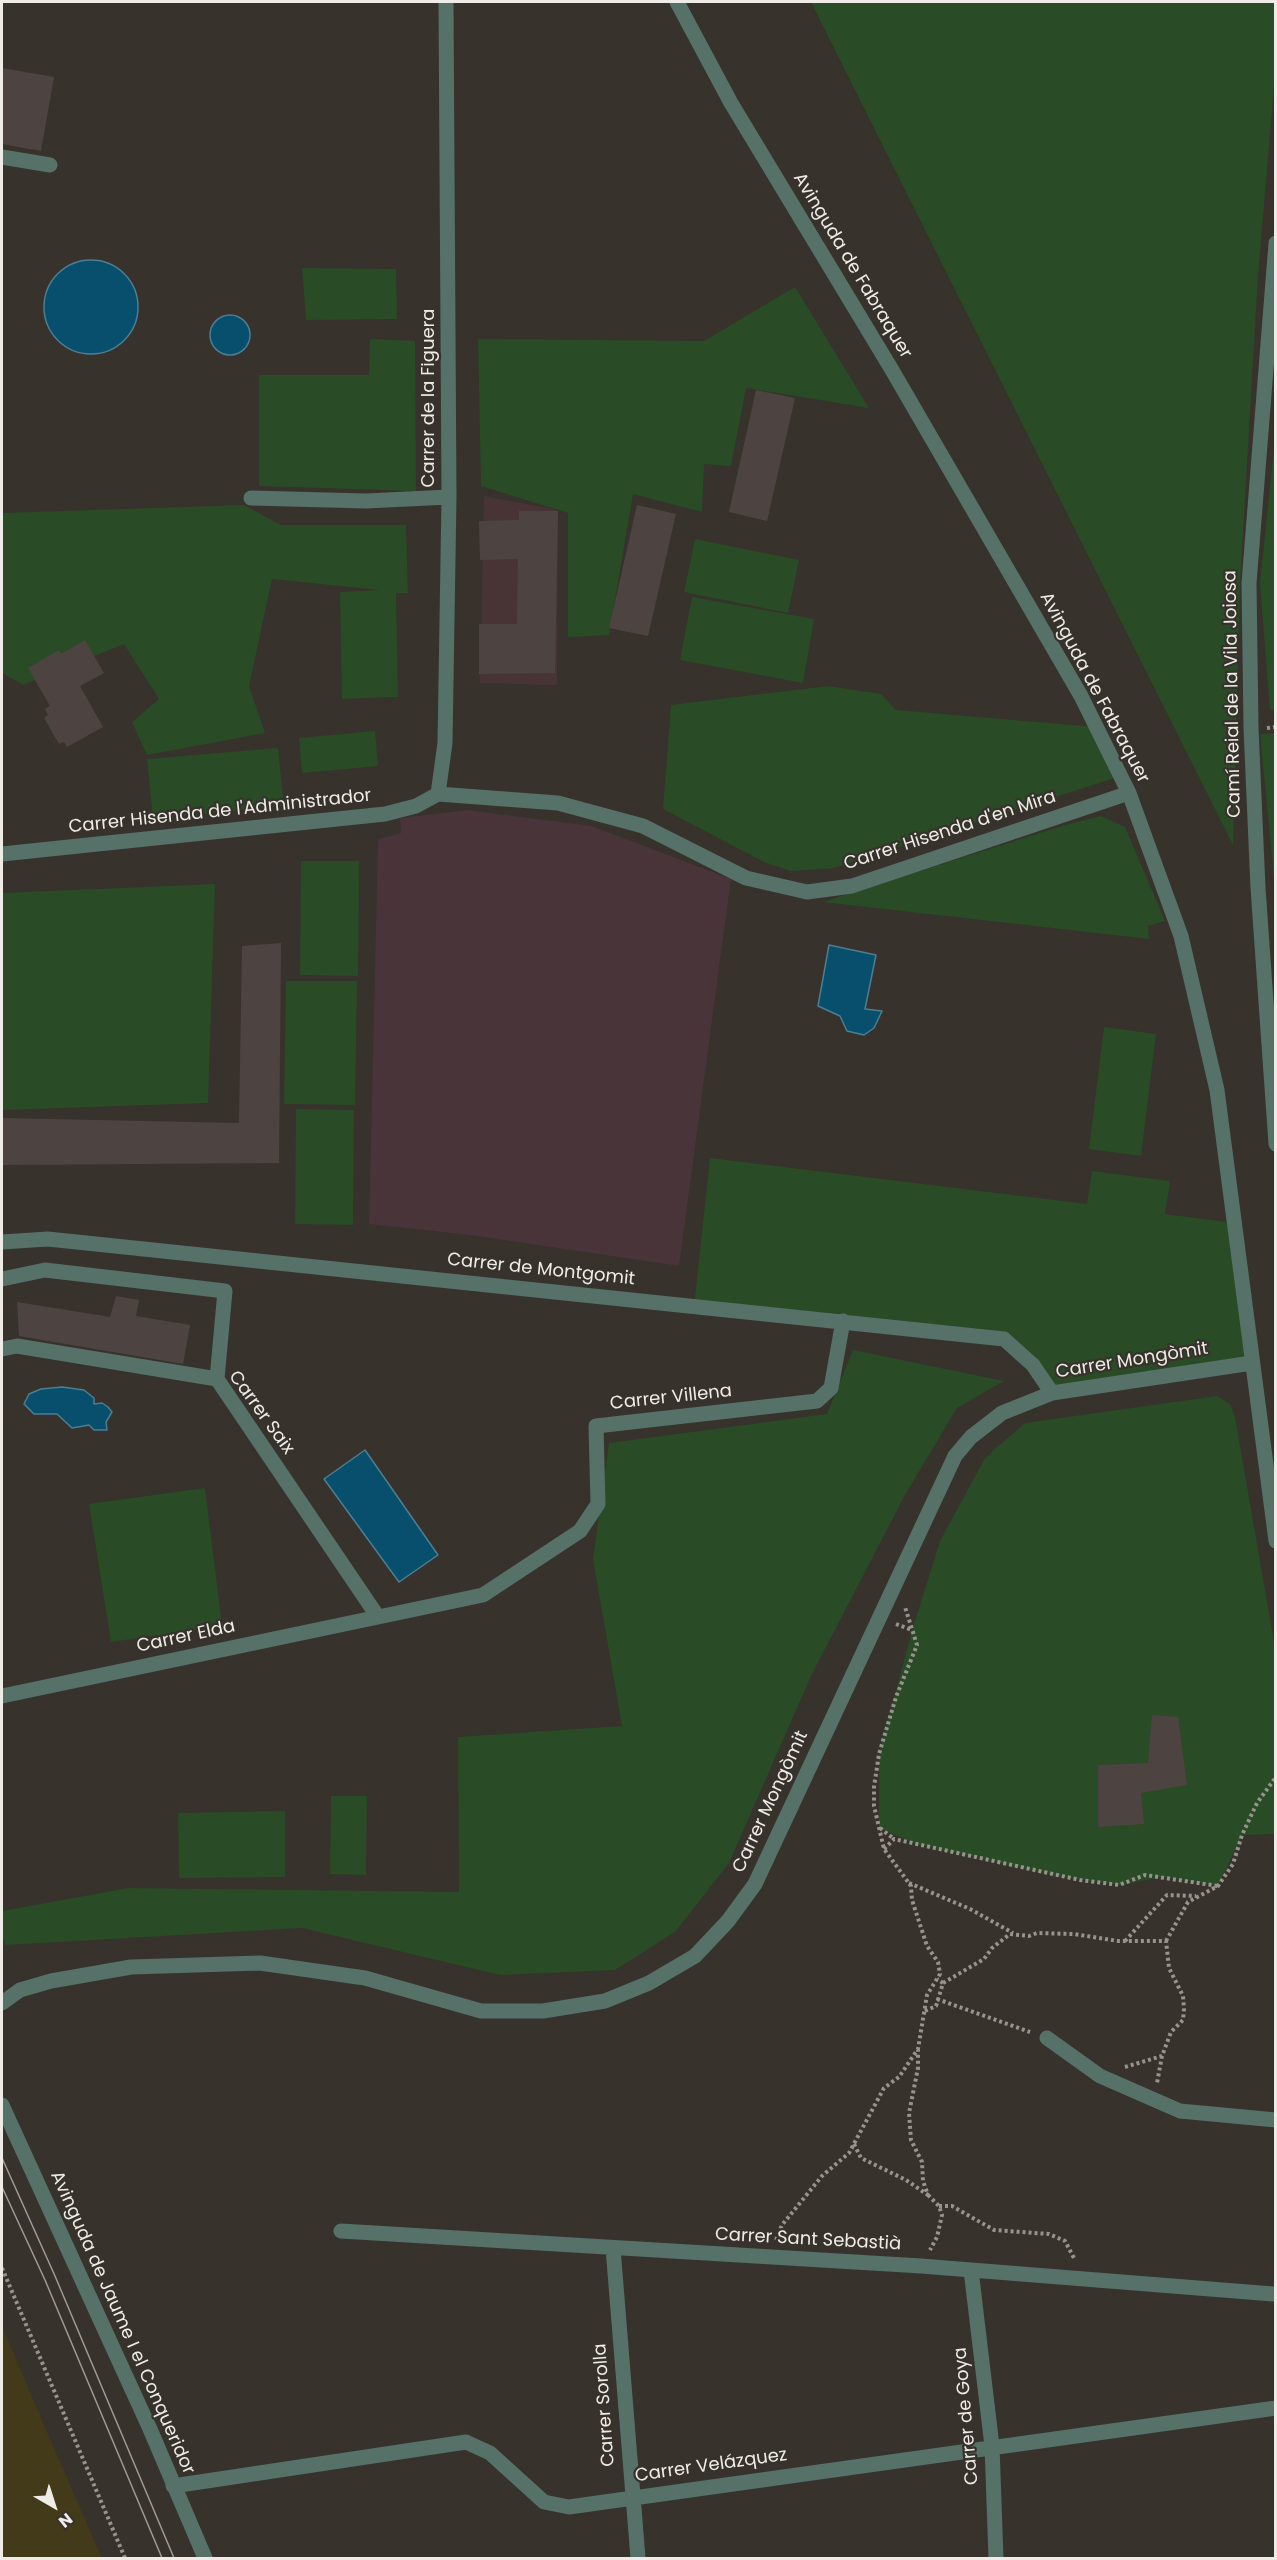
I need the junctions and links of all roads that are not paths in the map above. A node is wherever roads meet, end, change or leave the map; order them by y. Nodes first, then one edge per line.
1 (446, 2) edge
2 (677, 2) edge
3 (2, 157) edge
4 (50, 165) dead end
5 (1275, 243) edge
6 (449, 497) junction
7 (251, 498) dead end
8 (1129, 793) junction
9 (438, 794) junction
10 (2, 854) edge
11 (1275, 1144) edge
12 (2, 1242) edge
13 (2, 1279) edge
14 (843, 1321) junction
15 (2, 1349) edge
16 (1252, 1363) junction
17 (217, 1379) junction
18 (1052, 1393) junction
19 (1275, 1541) edge
20 (378, 1617) junction
21 (2, 1696) edge
22 (2, 2003) edge
23 (1047, 2038) road end
24 (2, 2105) edge
25 (1275, 2120) edge
26 (341, 2231) dead end
27 (613, 2248) junction
28 (971, 2270) junction
29 (1273, 2294) dead end
30 (1275, 2408) edge
31 (992, 2446) junction
32 (173, 2486) junction
33 (632, 2497) junction
34 (205, 2559) edge
35 (638, 2559) edge
36 (996, 2559) edge

1 - 6 street, Carrer de la Figuera
2 - 8 street, Avinguda de Fabraquer
3 - 4 street
5 - 11 street, Camí Reial de la Vila Joiosa
6 - 7 street
6 - 9 street, Carrer de la Figuera
8 - 9 street, Carrer Hisenda d'en Mira
8 - 16 street, Avinguda de Fabraquer
9 - 10 street, Carrer Hisenda de l'Administrador
12 - 14 street, Carrer de Montgomit
13 - 17 street
14 - 18 street, Carrer de Montgomit
14 - 20 street, Carrer Villena
15 - 17 street, Carrer Saix
16 - 18 street, Carrer Mongòmit
16 - 19 street, Avinguda de Fabraquer
17 - 20 street, Carrer Saix
18 - 22 street, Carrer Mongòmit
20 - 21 street, Carrer Elda
23 - 25 street
24 - 32 street, Avinguda de Jaume I el Conqueridor
26 - 27 street, Carrer Sant Sebastià
27 - 28 street, Carrer Sant Sebastià
27 - 33 street, Carrer Sorolla
28 - 29 street, Carrer Sant Sebastià
28 - 31 street, Carrer de Goya
30 - 31 street, Carrer Velázquez
31 - 33 street, Carrer Velázquez
31 - 36 street, Carrer de Goya
32 - 33 street, Carrer Velázquez
32 - 34 street, Avinguda de Jaume I el Conqueridor
33 - 35 street, Carrer Sorolla

